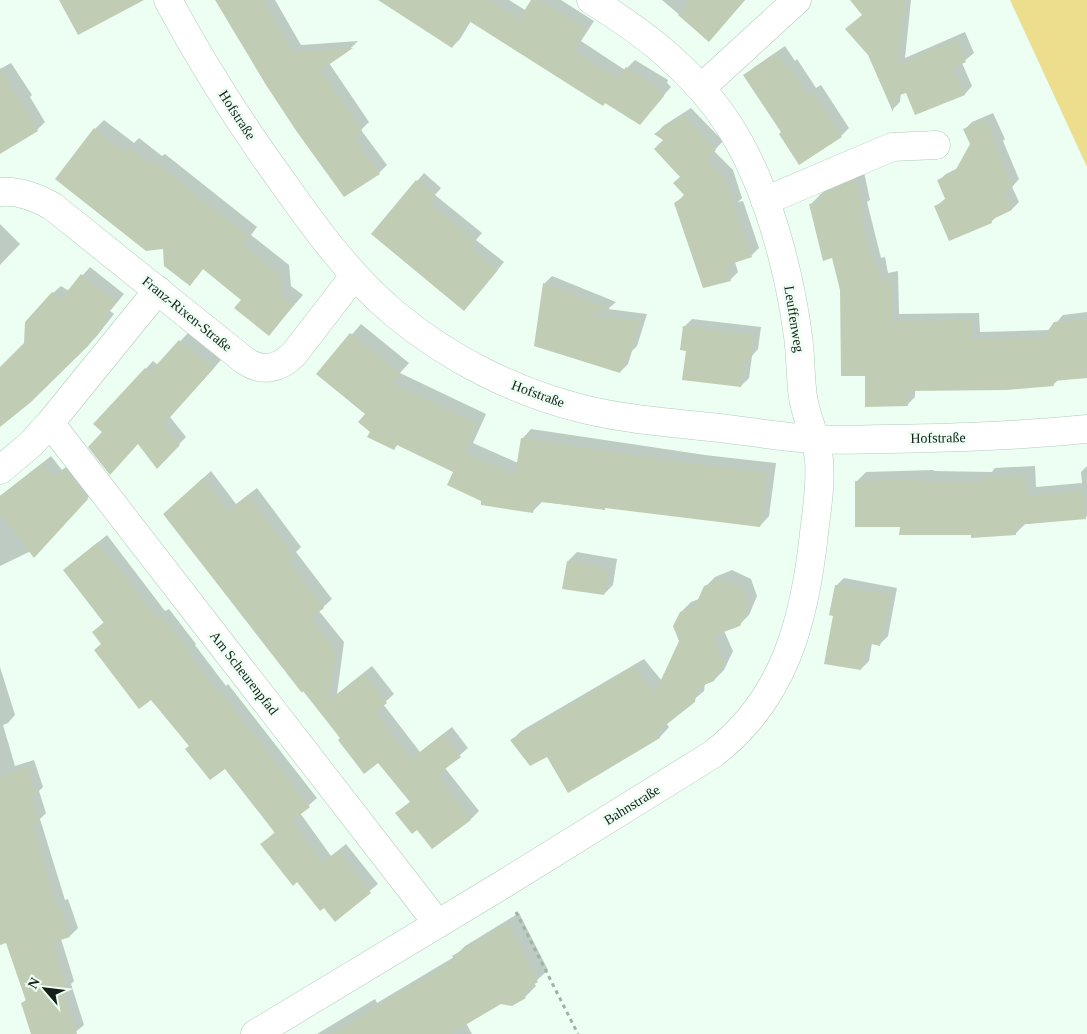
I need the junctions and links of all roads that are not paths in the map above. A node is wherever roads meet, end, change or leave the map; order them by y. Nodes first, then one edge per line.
1 (168, 0) edge
2 (591, 0) edge
3 (797, 0) edge
4 (700, 88) junction
5 (936, 145) dead end
6 (0, 192) edge
7 (765, 201) junction
8 (354, 276) junction
9 (158, 290) junction
10 (50, 422) junction
11 (1087, 429) edge
12 (815, 439) junction
13 (0, 470) edge
14 (438, 924) junction
15 (255, 1034) edge

1 - 8 street, Hofstraße
2 - 4 street, Leuffenweg
3 - 4 street
4 - 7 street, Leuffenweg
5 - 7 street
6 - 9 street, Franz-Rixen-Straße
7 - 12 street, Leuffenweg
8 - 9 street, Franz-Rixen-Straße
8 - 12 street, Hofstraße
9 - 10 street
10 - 13 street
10 - 14 street, Am Scheurenpfad
11 - 12 street, Hofstraße
12 - 14 street, Bahnstraße
14 - 15 street, Bahnstraße

